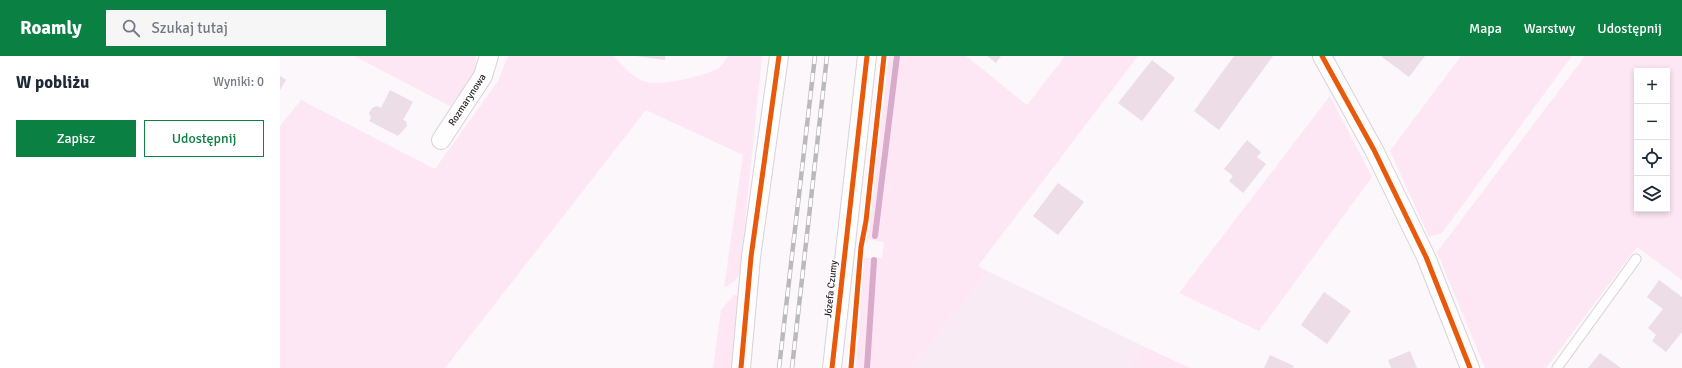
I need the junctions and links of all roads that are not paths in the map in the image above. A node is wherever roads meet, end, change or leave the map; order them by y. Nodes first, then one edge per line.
1 (779, 56) edge
2 (867, 56) edge
3 (1322, 56) edge
4 (489, 57) edge
5 (441, 140) dead end
6 (1636, 259) dead end
7 (741, 368) edge
8 (832, 368) edge
9 (1470, 368) edge
10 (1557, 368) edge

1 - 7 street
2 - 8 street, Józefa Czumy
3 - 9 street
4 - 5 street, Rozmarynowa
6 - 10 lane

